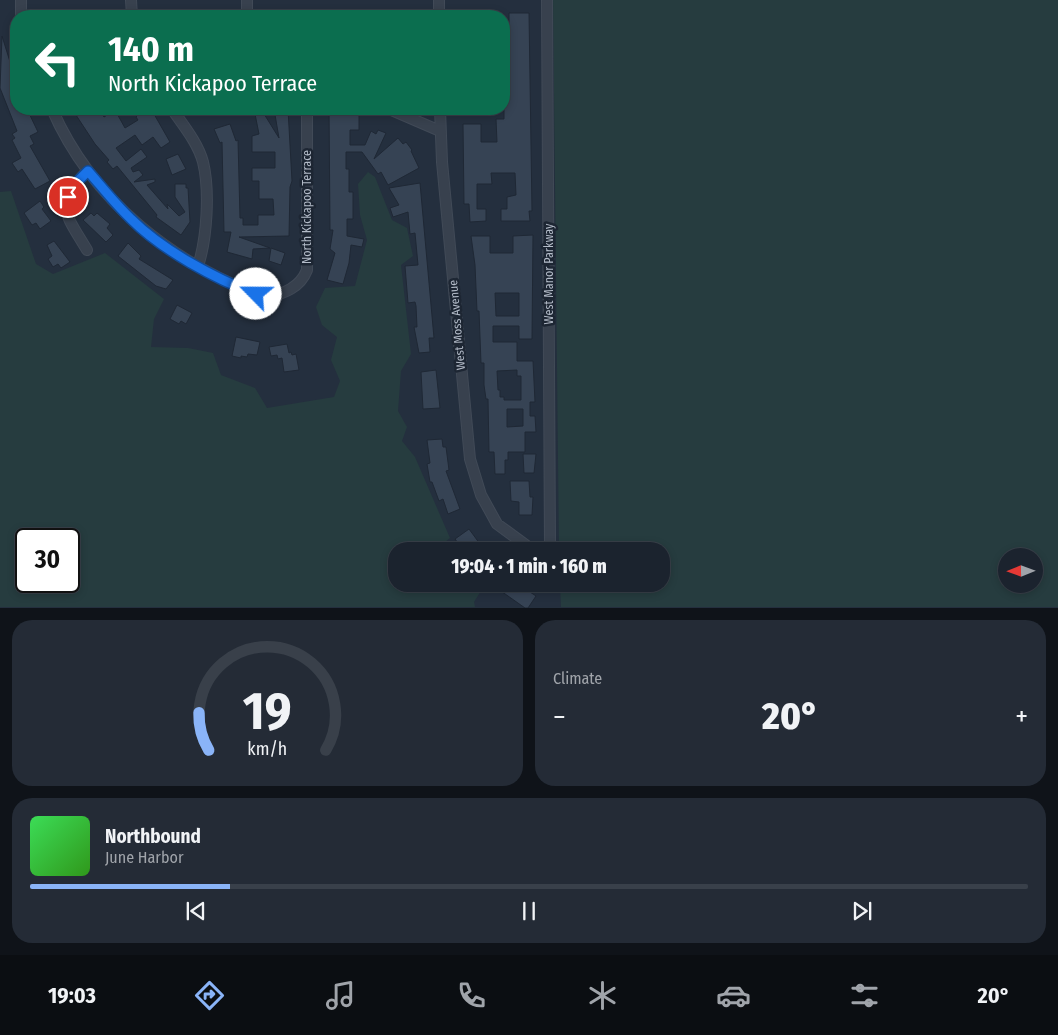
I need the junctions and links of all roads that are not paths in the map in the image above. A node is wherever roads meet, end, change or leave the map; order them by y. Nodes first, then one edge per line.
1 (547, 0) edge
2 (55, 115) edge
3 (176, 115) edge
4 (307, 115) edge
5 (403, 115) edge
6 (440, 115) edge
7 (440, 131) junction
8 (88, 171) junction
9 (87, 250) dead end
10 (198, 266) junction
11 (522, 542) edge
12 (548, 542) edge

1 - 12 street, West Manor Parkway
2 - 8 street, North Kickapoo Terrace
3 - 10 street
4 - 10 street, North Kickapoo Terrace
5 - 7 street
6 - 7 street, West Moss Avenue
7 - 11 street, West Moss Avenue
8 - 9 street
8 - 10 street, North Kickapoo Terrace

